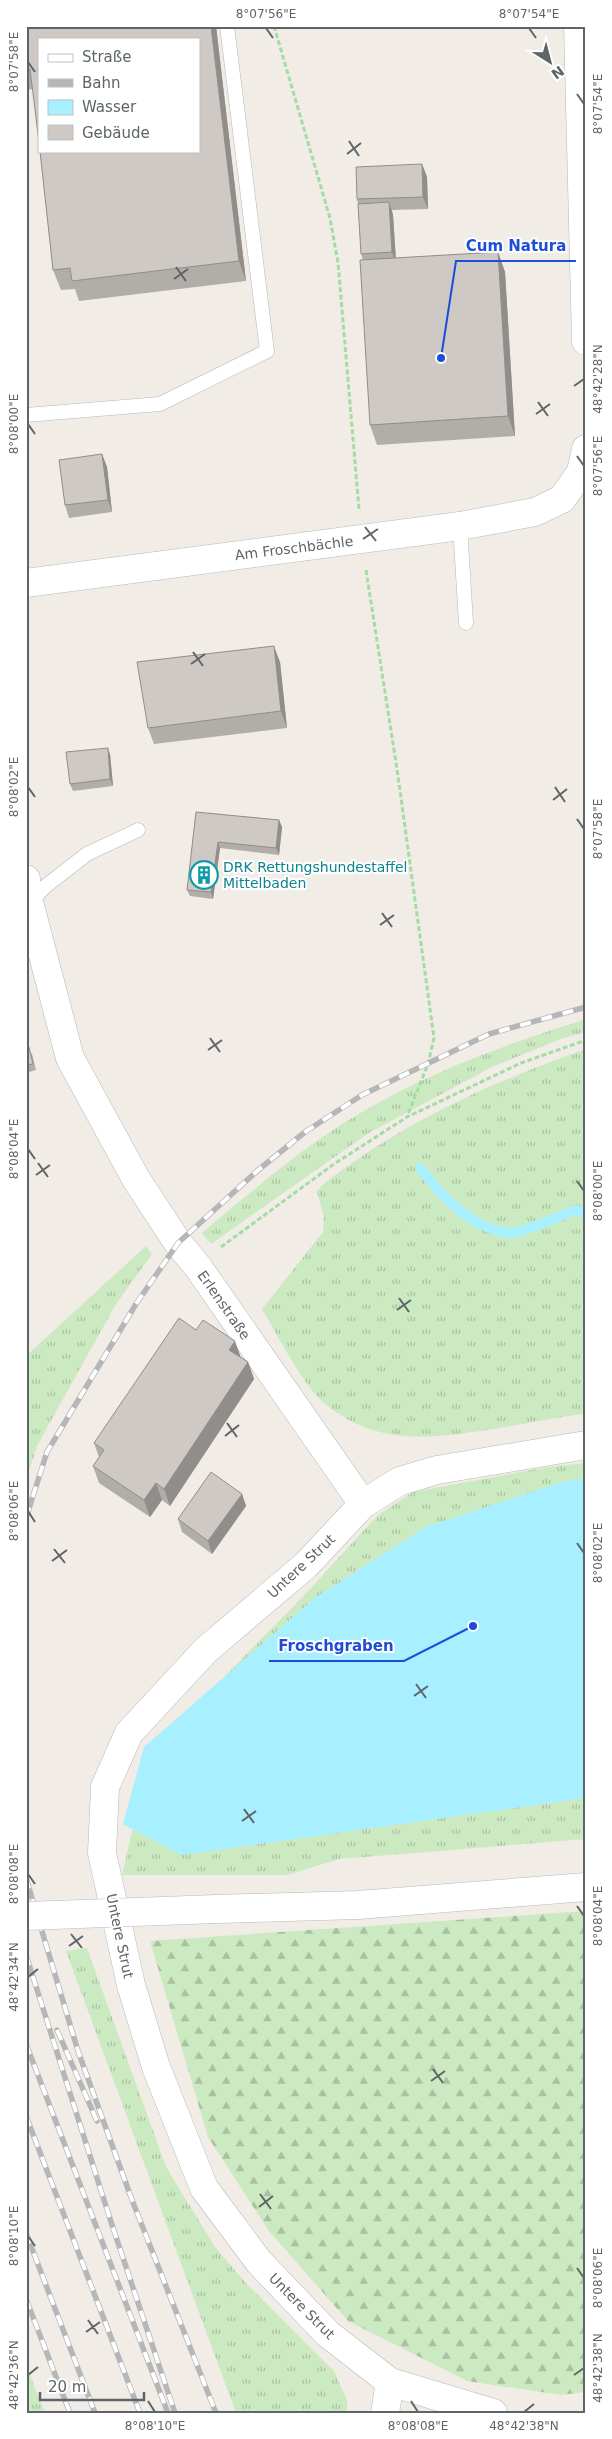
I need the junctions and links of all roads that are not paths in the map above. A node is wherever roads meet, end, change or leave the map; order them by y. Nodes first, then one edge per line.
1 (227, 26) edge
2 (578, 26) edge
3 (583, 169) edge
4 (586, 340) edge
5 (26, 415) edge
6 (586, 449) edge
7 (460, 526) junction
8 (26, 583) edge
9 (466, 622) dead end
10 (138, 830) dead end
11 (28, 890) edge
12 (586, 1445) edge
13 (363, 1504) junction
14 (586, 1887) edge
15 (26, 1916) edge
16 (390, 2382) junction
17 (385, 2413) edge
18 (493, 2413) edge

1 - 5 lane
2 - 3 street
3 - 4 street
6 - 7 street, Am Froschbächle
7 - 8 street, Am Froschbächle
7 - 9 lane
10 - 11 lane
11 - 13 street, Erlenstraße
12 - 13 street
13 - 16 street, Untere Strut
14 - 15 street, bridge
16 - 17 street
16 - 18 street, Untere Strut

